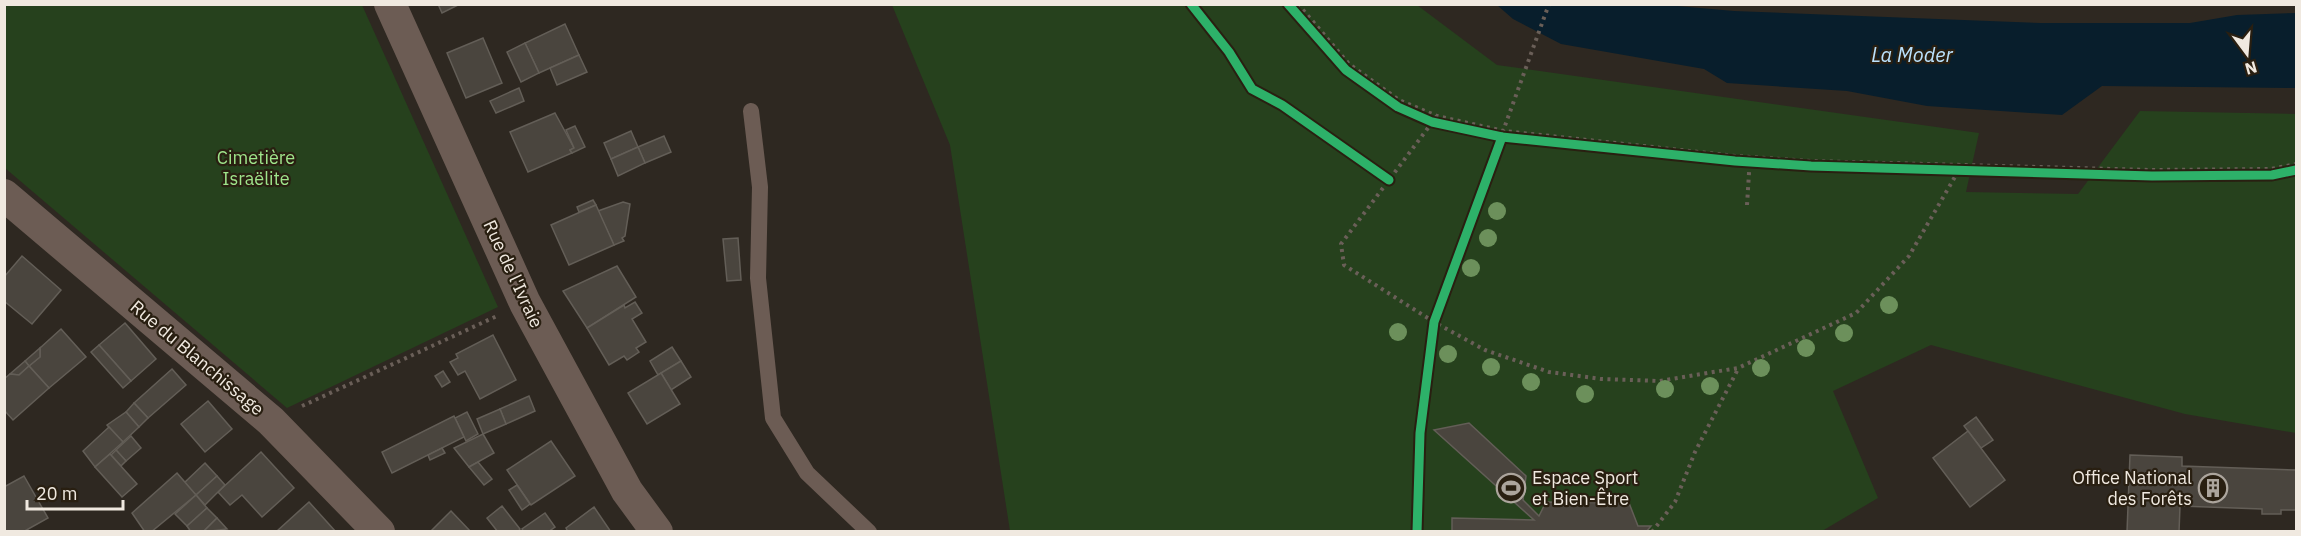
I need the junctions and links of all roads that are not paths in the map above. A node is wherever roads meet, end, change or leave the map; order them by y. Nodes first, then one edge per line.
1 (390, 4) edge
2 (751, 111) dead end
3 (4, 195) edge
4 (379, 531) edge
5 (657, 531) edge
6 (869, 531) edge

1 - 5 street, Rue de l'Ivraie
2 - 6 lane
3 - 4 street, Rue du Blanchissage

